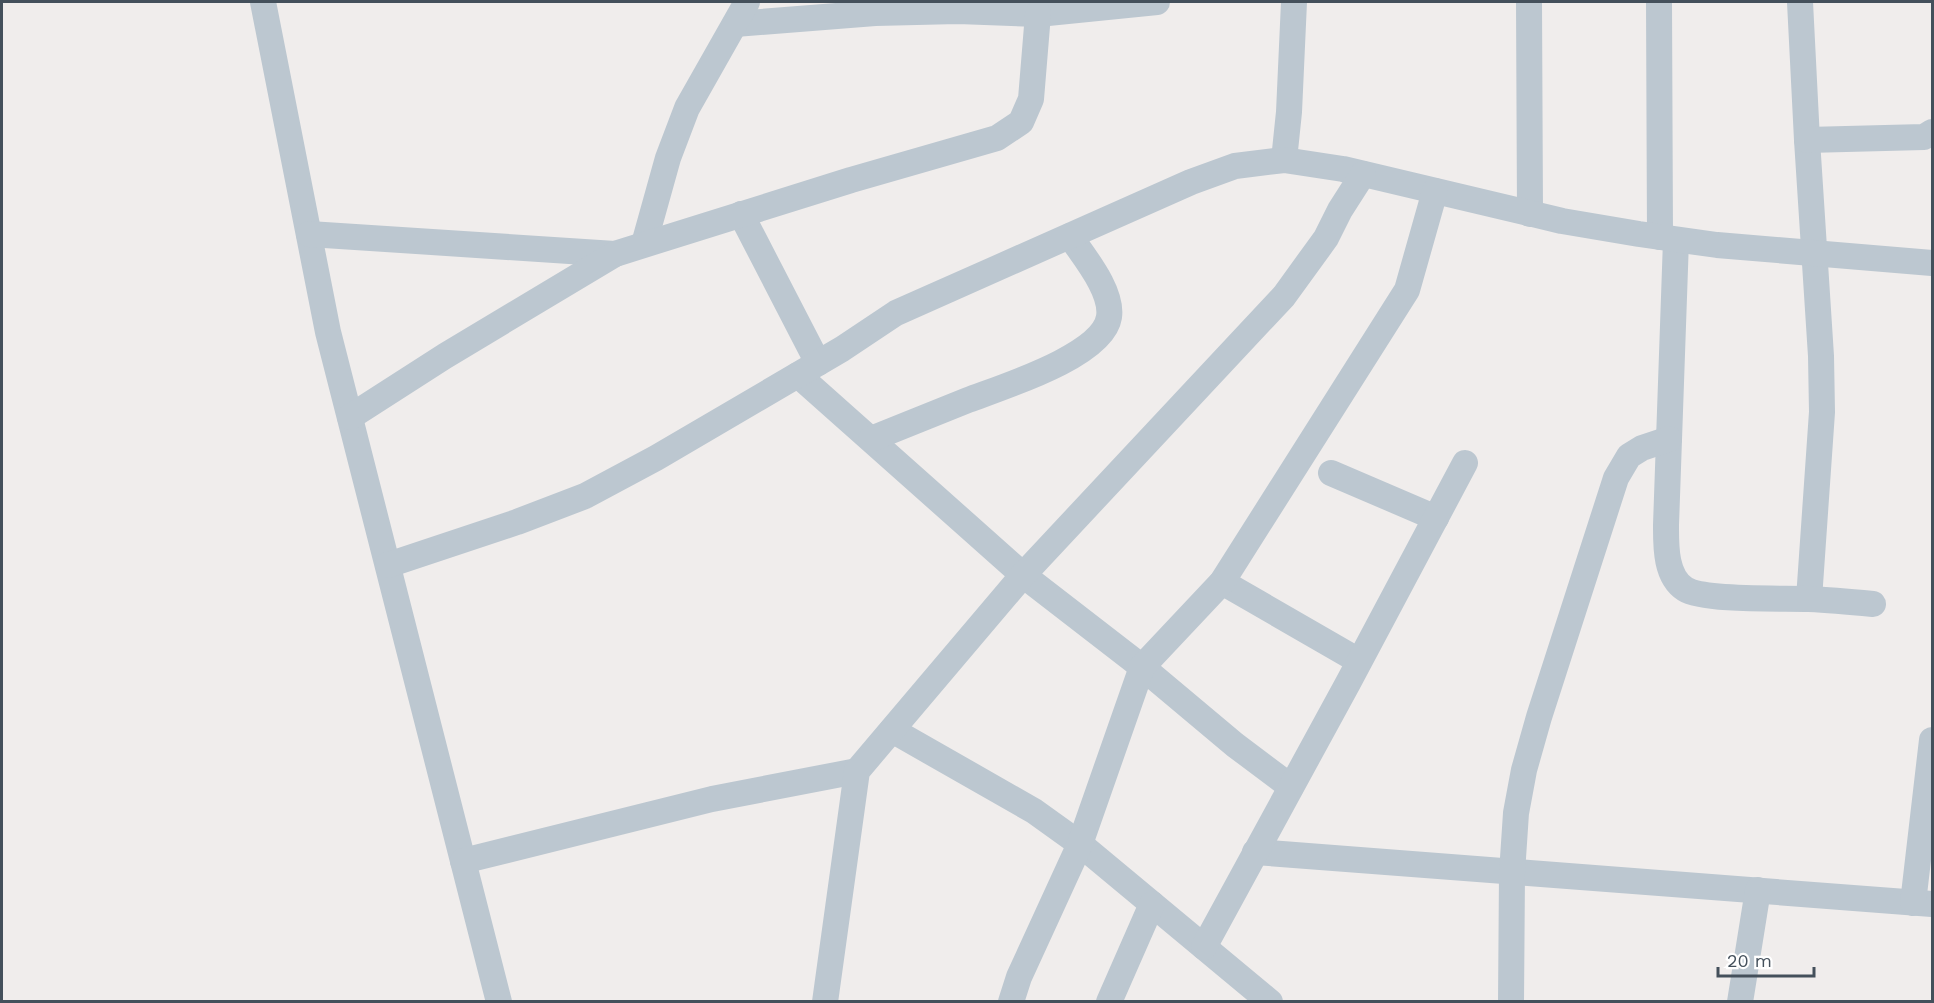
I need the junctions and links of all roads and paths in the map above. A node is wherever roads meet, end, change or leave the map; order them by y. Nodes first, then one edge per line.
1 (263, 2) edge
2 (1145, 2) edge
3 (1294, 2) edge
4 (1528, 2) edge
5 (1659, 2) edge
6 (1800, 2) edge
7 (741, 13) edge
8 (1038, 14) junction
9 (1932, 132) edge
10 (1807, 140) junction
11 (1284, 160) junction
12 (1363, 174) junction
13 (1435, 191) junction
14 (741, 214) junction
15 (1530, 214) junction
16 (309, 234) junction
17 (1070, 236) junction
18 (1668, 238) junction
19 (644, 244) junction
20 (1814, 253) junction
21 (615, 254) junction
22 (1932, 263) edge
23 (808, 369) junction
24 (350, 417) junction
25 (1669, 439) junction
26 (871, 440) junction
27 (1465, 463) dead end
28 (1331, 473) dead end
29 (1436, 518) junction
30 (388, 566) junction
31 (1023, 575) junction
32 (1222, 582) junction
33 (1809, 599) junction
34 (1873, 604) dead end
35 (1359, 661) junction
36 (1142, 667) junction
37 (892, 730) junction
38 (1932, 740) edge
39 (857, 771) junction
40 (1291, 787) junction
41 (1080, 844) junction
42 (1255, 852) junction
43 (463, 861) junction
44 (1512, 873) junction
45 (1758, 890) junction
46 (1923, 903) edge
47 (1152, 904) junction
48 (1204, 947) junction
49 (499, 1002) edge
50 (825, 1002) edge
51 (1011, 1002) edge
52 (1109, 1002) edge
53 (1270, 1002) edge
54 (1511, 1002) edge
55 (1740, 1002) edge

1 - 16 street
2 - 8 street
3 - 11 street
4 - 15 street
5 - 18 street
6 - 10 street
7 - 8 street
7 - 19 street
8 - 14 street
9 - 10 street
10 - 20 street
11 - 12 street
11 - 17 street
12 - 13 street
12 - 31 street
13 - 15 street
13 - 32 street
14 - 19 street
14 - 23 street
15 - 18 street
16 - 21 street
16 - 24 street
17 - 23 street
17 - 26 street
18 - 20 street
18 - 25 street
19 - 21 street
20 - 22 street
20 - 33 street
21 - 24 street
23 - 26 street
23 - 30 street
24 - 30 street
25 - 33 street
25 - 44 street
26 - 31 street
27 - 29 street
28 - 29 street
29 - 35 street
30 - 43 street
31 - 36 street
31 - 37 street
32 - 35 street
32 - 36 street
33 - 34 street
35 - 40 street
36 - 40 street
36 - 41 street
37 - 39 street
37 - 41 street
38 - 46 street
39 - 43 street
39 - 50 street
40 - 42 street
41 - 47 street
41 - 51 street
42 - 44 street
42 - 48 street
43 - 49 street
44 - 45 street
44 - 54 street
45 - 46 street
45 - 55 street
47 - 48 street
47 - 52 street
48 - 53 street

